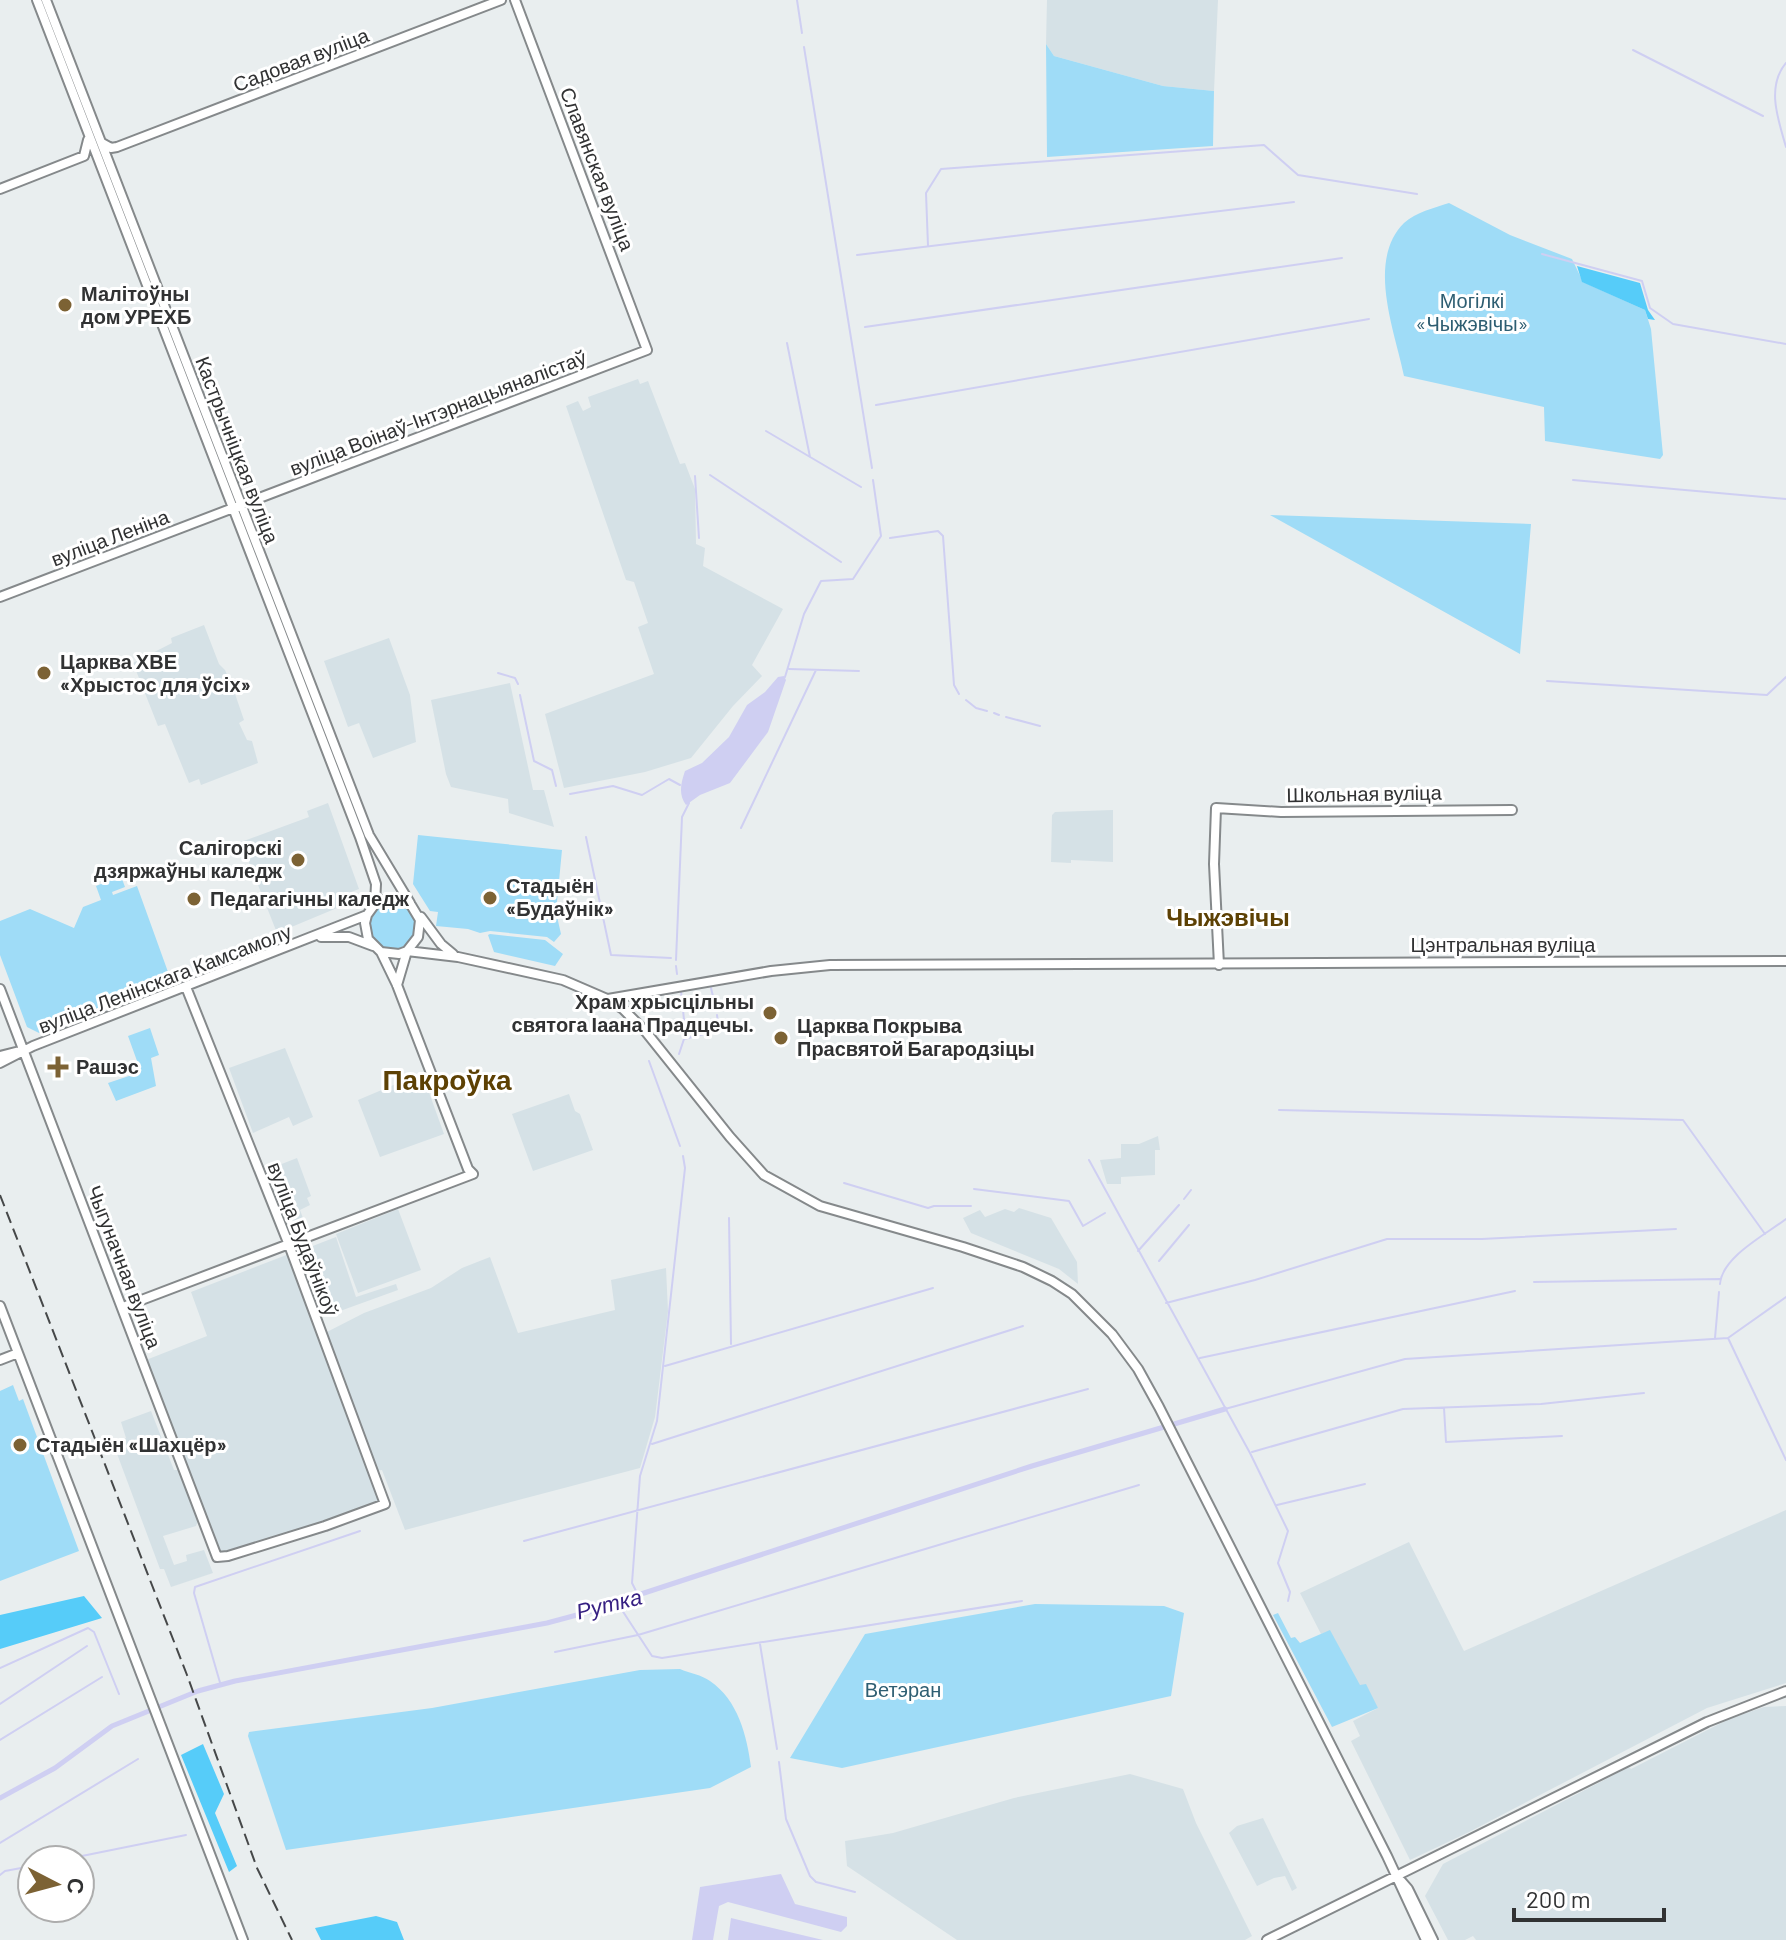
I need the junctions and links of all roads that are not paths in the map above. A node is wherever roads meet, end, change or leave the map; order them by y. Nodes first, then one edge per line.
1 (37, 0) edge
2 (46, 0) edge
3 (501, 0) edge
4 (515, 0) edge
5 (88, 132) junction
6 (101, 143) junction
7 (111, 148) junction
8 (108, 160) junction
9 (70, 163) junction
10 (105, 174) junction
11 (0, 189) edge
12 (647, 350) joint
13 (236, 508) junction
14 (0, 597) edge
15 (1512, 810) dead end
16 (375, 904) junction
17 (414, 908) junction
18 (367, 915) junction
19 (316, 937) junction
20 (373, 946) junction
21 (407, 951) junction
22 (381, 952) junction
23 (429, 954) junction
24 (458, 957) junction
25 (1786, 961) edge
26 (1219, 965) junction
27 (403, 969) junction
28 (397, 985) junction
29 (186, 987) junction
30 (0, 989) edge
31 (607, 999) junction
32 (25, 1050) junction
33 (0, 1056) edge
34 (0, 1063) edge
35 (289, 1245) junction
36 (0, 1306) edge
37 (123, 1307) junction
38 (18, 1353) junction
39 (0, 1360) edge
40 (217, 1557) joint
41 (1786, 1691) edge
42 (1397, 1877) junction
43 (243, 1940) edge
44 (1267, 1940) edge
45 (1426, 1940) edge
46 (1433, 1940) edge

1 - 5 main road, Кастрычніцкая вуліца
2 - 6 main road, Кастрычніцкая вуліца
3 - 7 main road, Садовая вуліца
4 - 12 main road, Славянская вуліца
5 - 9 main road
5 - 10 main road, Кастрычніцкая вуліца
6 - 7 main road
6 - 8 main road, Кастрычніцкая вуліца
7 - 8 main road
8 - 13 main road, Кастрычніцкая вуліца
9 - 10 main road
9 - 11 main road
10 - 13 main road, Кастрычніцкая вуліца
12 - 13 main road, вуліца Воінаў-Інтэрнацыяналістаў
13 - 14 main road, вуліца Леніна
13 - 16 main road, Кастрычніцкая вуліца
13 - 17 main road, Кастрычніцкая вуліца
15 - 26 main road, Школьная вуліца
16 - 17 main road
16 - 18 main road
17 - 21 main road
17 - 24 main road, Кастрычніцкая вуліца
18 - 19 main road, вуліца Ленінскага Камсамолу
18 - 20 main road
19 - 20 main road, вуліца Ленінскага Камсамолу
19 - 29 main road, вуліца Ленінскага Камсамолу
20 - 22 main road
21 - 22 main road
21 - 23 main road
21 - 27 main road
22 - 28 main road
23 - 24 main road
23 - 27 main road
24 - 31 main road
25 - 26 main road, Цэнтральная вуліца
26 - 31 main road, Цэнтральная вуліца
27 - 28 main road
28 - 35 main road
29 - 32 main road, вуліца Ленінскага Камсамолу
29 - 35 main road, вуліца Будаўнікоў
30 - 32 main road, Чыгуначная вуліца
31 - 42 main road
32 - 33 main road, вуліца Ленінскага Камсамолу
32 - 34 main road, вуліца Ленінскага Камсамолу
32 - 37 main road, Чыгуначная вуліца
35 - 37 main road
35 - 40 main road, вуліца Будаўнікоў
36 - 38 main road
37 - 40 main road, Чыгуначная вуліца
38 - 39 main road
38 - 43 main road
41 - 42 main road
42 - 44 main road
42 - 45 main road
42 - 46 main road

